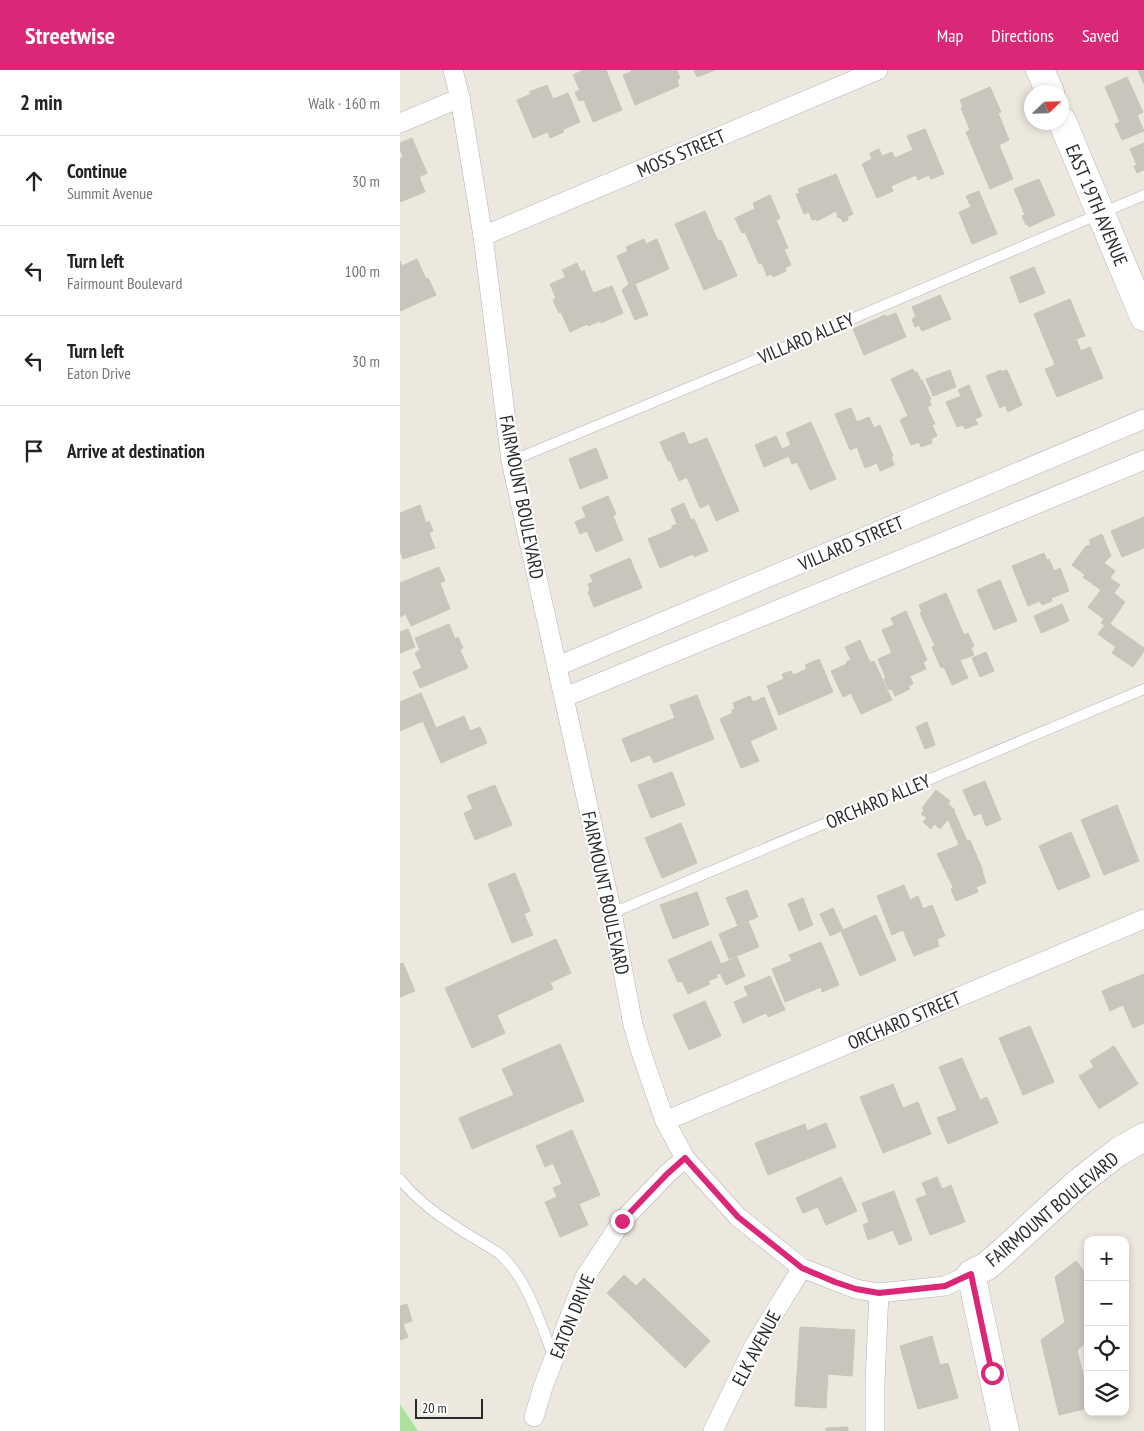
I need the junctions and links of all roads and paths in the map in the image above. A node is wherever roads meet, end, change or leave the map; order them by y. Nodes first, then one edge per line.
1 (454, 70) edge
2 (878, 70) edge
3 (1040, 70) edge
4 (1047, 85) edge
5 (460, 98) junction
6 (400, 123) edge
7 (1066, 130) edge
8 (1144, 195) edge
9 (1100, 214) junction
10 (484, 236) junction
11 (1144, 317) edge
12 (1144, 419) edge
13 (1144, 460) edge
14 (511, 461) junction
15 (558, 666) junction
16 (1144, 689) edge
17 (565, 697) junction
18 (612, 913) junction
19 (1144, 919) edge
20 (665, 1121) junction
21 (1144, 1137) edge
22 (685, 1158) junction
23 (400, 1179) edge
24 (802, 1268) junction
25 (971, 1274) junction
26 (879, 1293) junction
27 (555, 1359) junction
28 (534, 1417) dead end
29 (713, 1431) edge
30 (875, 1431) edge
31 (1005, 1431) edge

1 - 5 street, FAIRMOUNT BOULEVARD
2 - 10 street, MOSS STREET
3 - 4 street
5 - 6 street
5 - 10 street, FAIRMOUNT BOULEVARD
7 - 9 street, EAST 19TH AVENUE
8 - 9 lane, VILLARD ALLEY
9 - 11 street, EAST 19TH AVENUE
9 - 14 lane, VILLARD ALLEY
10 - 14 street, FAIRMOUNT BOULEVARD
12 - 15 street, VILLARD STREET
13 - 17 street, VILLARD STREET
14 - 15 street, FAIRMOUNT BOULEVARD
15 - 17 street, FAIRMOUNT BOULEVARD
16 - 18 lane, ORCHARD ALLEY
17 - 18 street, FAIRMOUNT BOULEVARD
18 - 20 street, FAIRMOUNT BOULEVARD
19 - 20 street, ORCHARD STREET
20 - 22 street, FAIRMOUNT BOULEVARD
21 - 25 street, FAIRMOUNT BOULEVARD
22 - 24 street, FAIRMOUNT BOULEVARD
22 - 27 street, EATON DRIVE
23 - 27 lane
24 - 26 street, FAIRMOUNT BOULEVARD
24 - 29 street, ELK AVENUE
25 - 26 street, FAIRMOUNT BOULEVARD
25 - 31 street
26 - 30 street
27 - 28 street, EATON DRIVE

